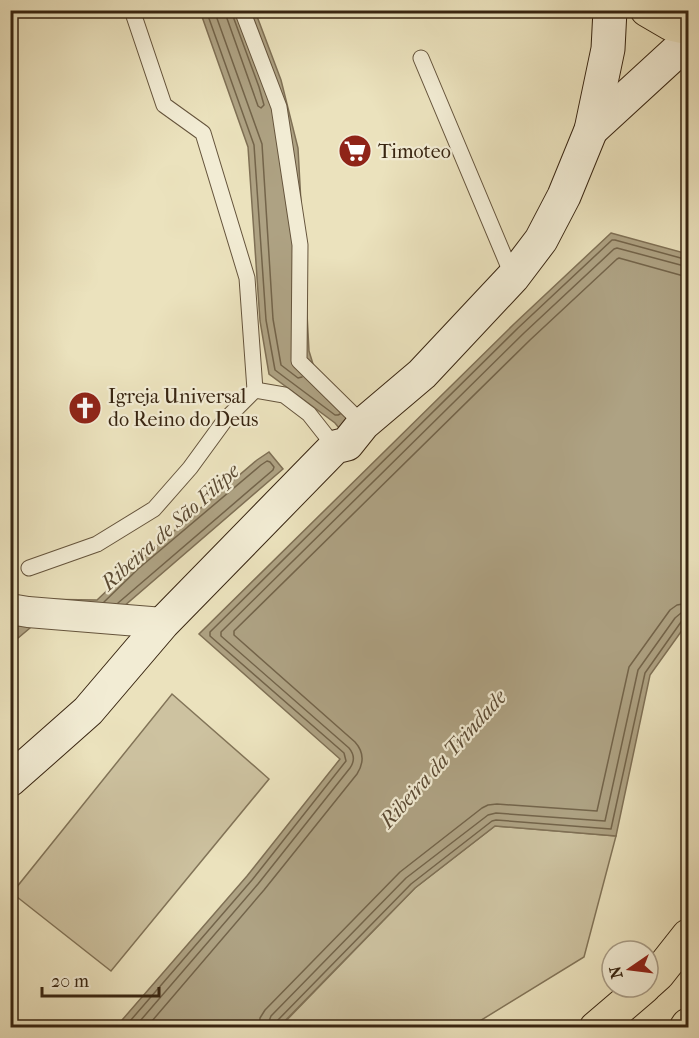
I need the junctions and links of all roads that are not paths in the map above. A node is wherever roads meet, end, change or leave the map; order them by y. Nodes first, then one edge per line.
1 (132, 10) edge
2 (242, 10) edge
3 (610, 10) edge
4 (647, 10) edge
5 (688, 27) edge
6 (688, 41) edge
7 (421, 58) dead end
8 (591, 130) junction
9 (513, 277) junction
10 (255, 390) junction
11 (349, 438) junction
12 (29, 568) dead end
13 (10, 609) edge
14 (163, 623) junction
15 (10, 780) edge
16 (688, 936) edge
17 (660, 971) edge
18 (630, 999) edge
19 (596, 1028) edge

1 - 10 lane
2 - 11 lane
3 - 8 street
4 - 5 main road
6 - 8 street
7 - 9 lane
8 - 9 street
9 - 11 street
10 - 11 lane
10 - 12 lane
11 - 14 street
13 - 14 street
14 - 15 street
16 - 17 main road
18 - 19 main road

